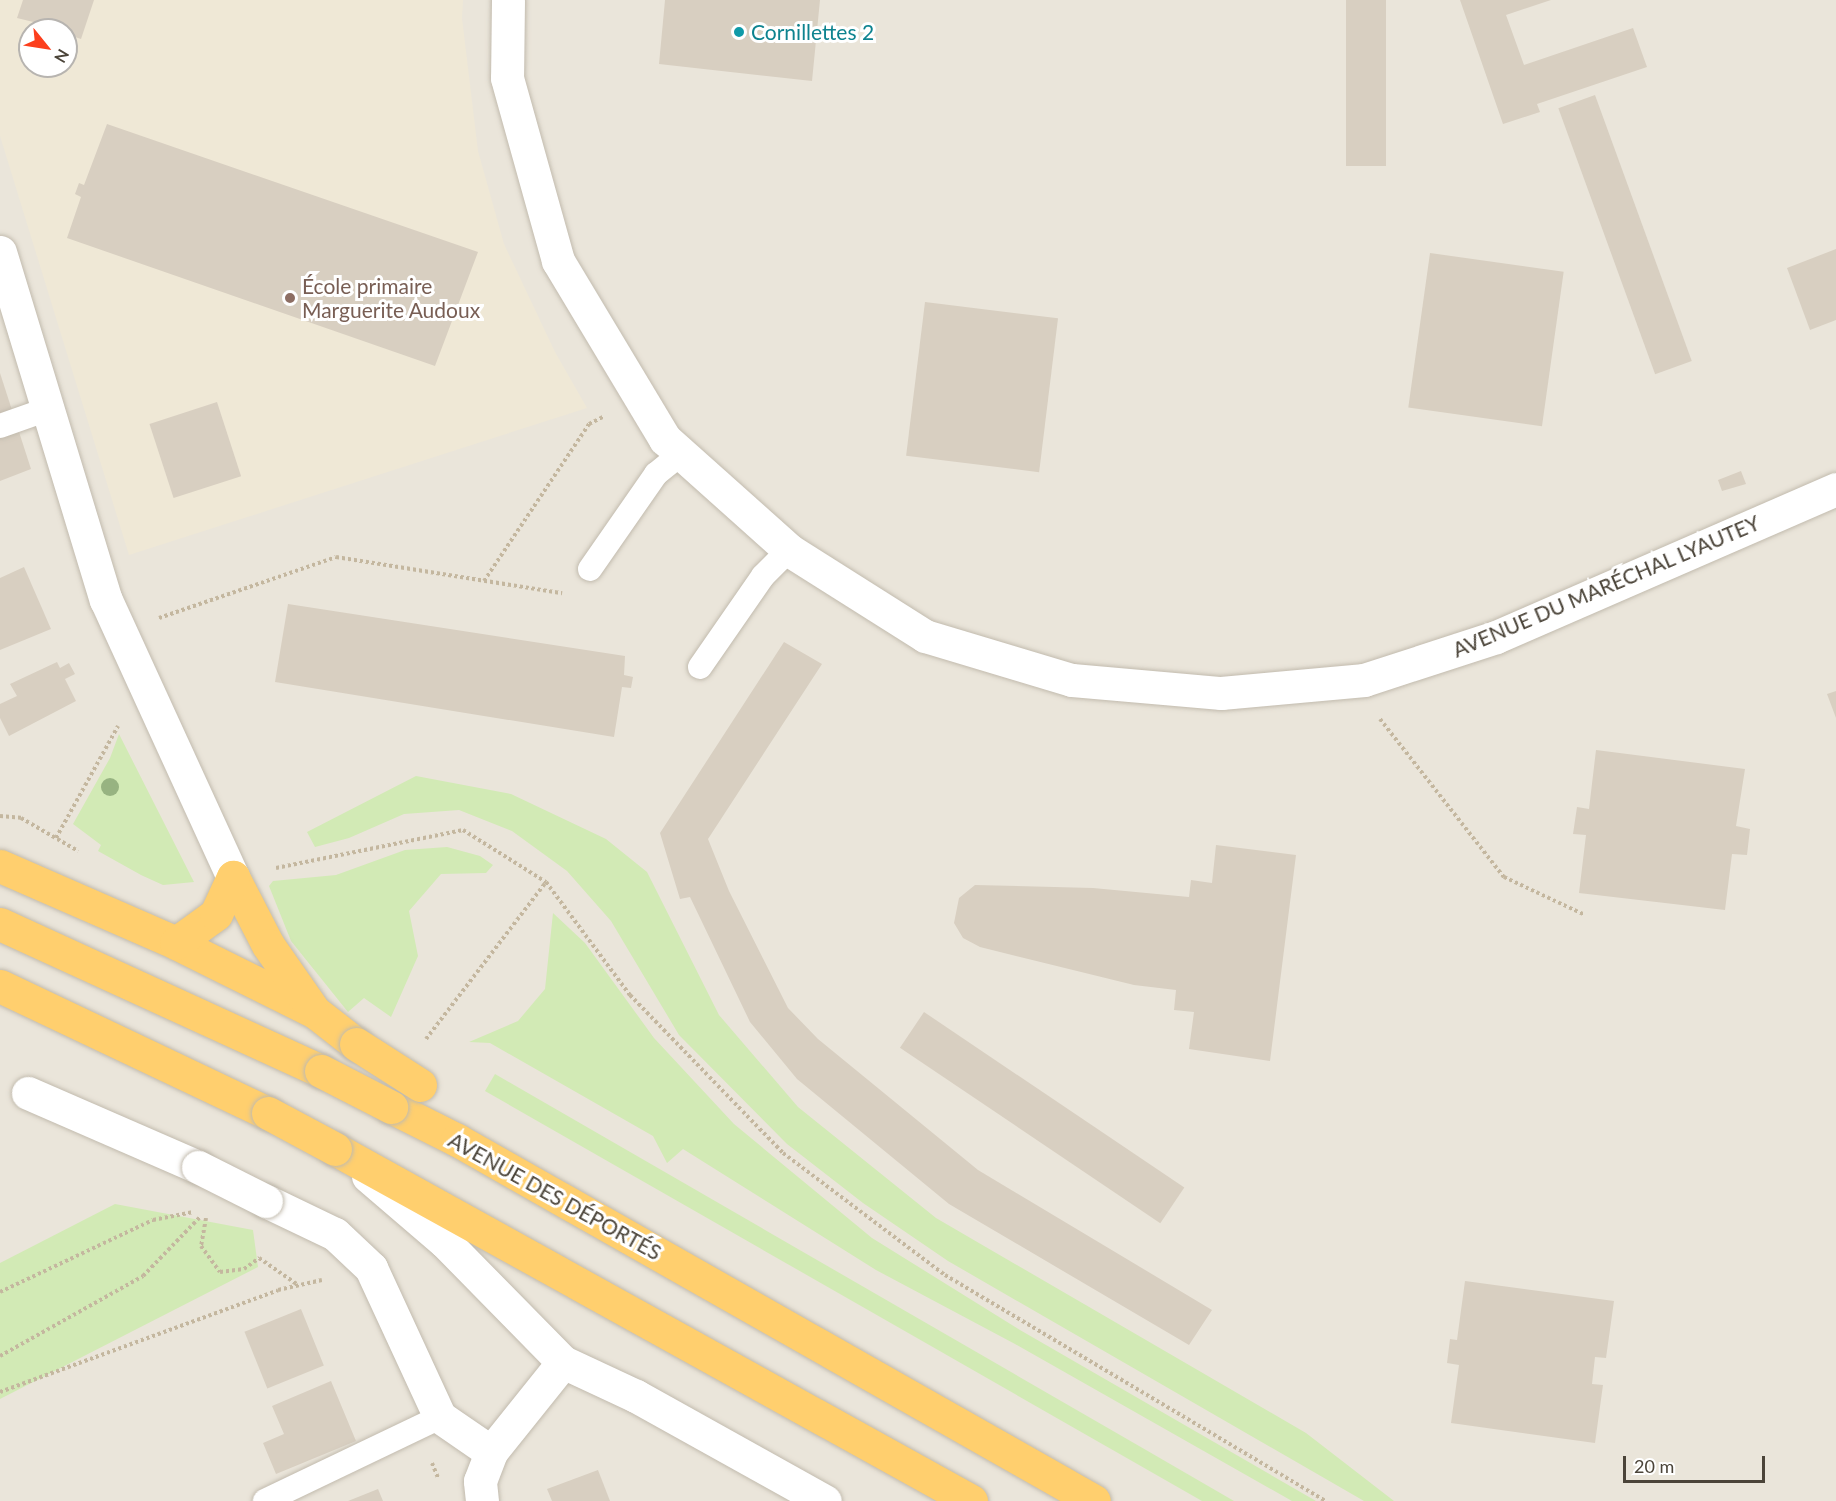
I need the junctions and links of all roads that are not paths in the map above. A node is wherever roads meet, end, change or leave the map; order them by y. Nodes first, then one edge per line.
1 (508, 0) edge
2 (0, 252) edge
3 (48, 409) junction
4 (0, 426) edge
5 (681, 454) junction
6 (1836, 489) edge
7 (789, 550) junction
8 (590, 569) road end
9 (700, 667) dead end
10 (0, 866) edge
11 (248, 874) junction
12 (0, 924) edge
13 (176, 943) junction
14 (0, 986) edge
15 (315, 1012) junction
16 (28, 1093) dead end
17 (457, 1140) junction
18 (341, 1153) junction
19 (563, 1362) junction
20 (440, 1417) junction
21 (491, 1452) junction
22 (266, 1501) edge
23 (482, 1501) edge
24 (825, 1501) edge
25 (971, 1501) edge
26 (1094, 1501) edge

1 - 5 street, AVENUE DU MARÉCHAL LYAUTEY
2 - 3 street
3 - 4 lane
3 - 11 street
5 - 7 street, AVENUE DU MARÉCHAL LYAUTEY
5 - 8 lane
6 - 7 street, AVENUE DU MARÉCHAL LYAUTEY
7 - 9 lane
10 - 13 highway
11 - 13 highway
11 - 15 highway
12 - 17 highway, AVENUE DES DÉPORTÉS, bridge
13 - 15 highway
14 - 18 highway, bridge
15 - 17 highway, bridge
16 - 20 street, bridge
17 - 26 highway, AVENUE DES DÉPORTÉS
18 - 19 street
18 - 25 highway
19 - 21 street
19 - 24 street
20 - 21 street
20 - 22 lane
21 - 23 street

